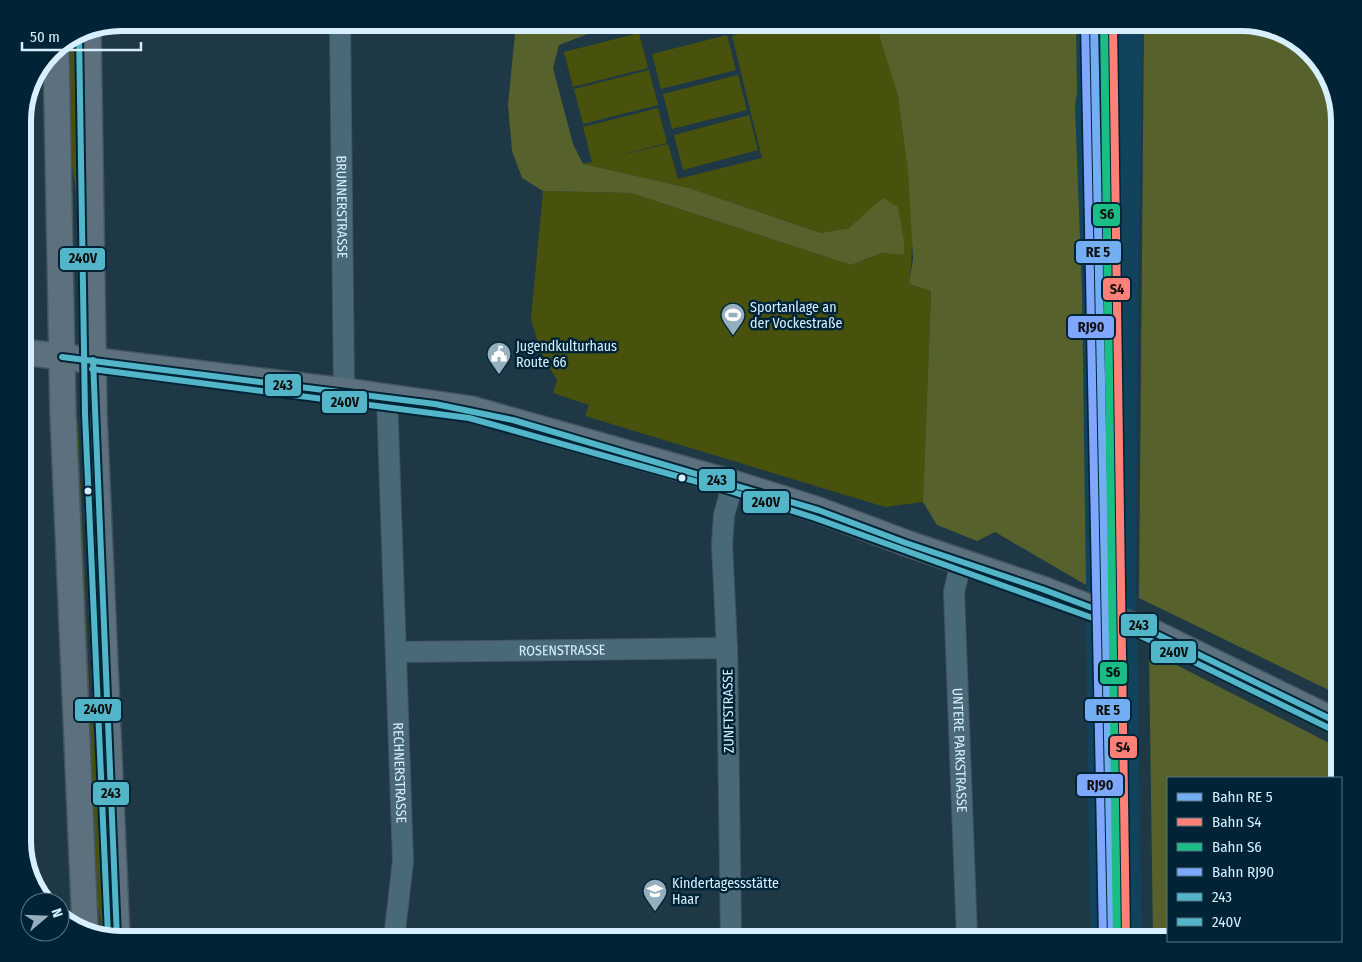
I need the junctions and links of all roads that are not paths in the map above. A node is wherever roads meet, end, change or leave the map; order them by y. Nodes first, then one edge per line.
1 (340, 31) edge
2 (88, 38) edge
3 (56, 60) edge
4 (31, 353) edge
5 (62, 357) junction
6 (93, 360) junction
7 (344, 391) junction
8 (387, 397) junction
9 (733, 483) junction
10 (960, 562) junction
11 (1086, 606) tunnel mouth
12 (1140, 626) tunnel mouth
13 (727, 648) junction
14 (397, 652) junction
15 (1331, 719) edge
16 (86, 923) edge
17 (117, 931) edge
18 (395, 931) edge
19 (731, 931) edge
20 (967, 931) edge

1 - 7 street, BRUNNERSTRASSE
2 - 6 main road
3 - 5 main road
4 - 5 main road
5 - 6 main road
5 - 16 main road
6 - 7 main road
6 - 17 main road
7 - 8 main road
8 - 9 main road
8 - 14 street, RECHNERSTRASSE
9 - 10 main road
9 - 13 street, ZUNFTSTRASSE
10 - 11 main road
10 - 20 street, UNTERE PARKSTRASSE
12 - 15 main road
13 - 14 street, ROSENSTRASSE
13 - 19 street, ZUNFTSTRASSE
14 - 18 street, RECHNERSTRASSE

